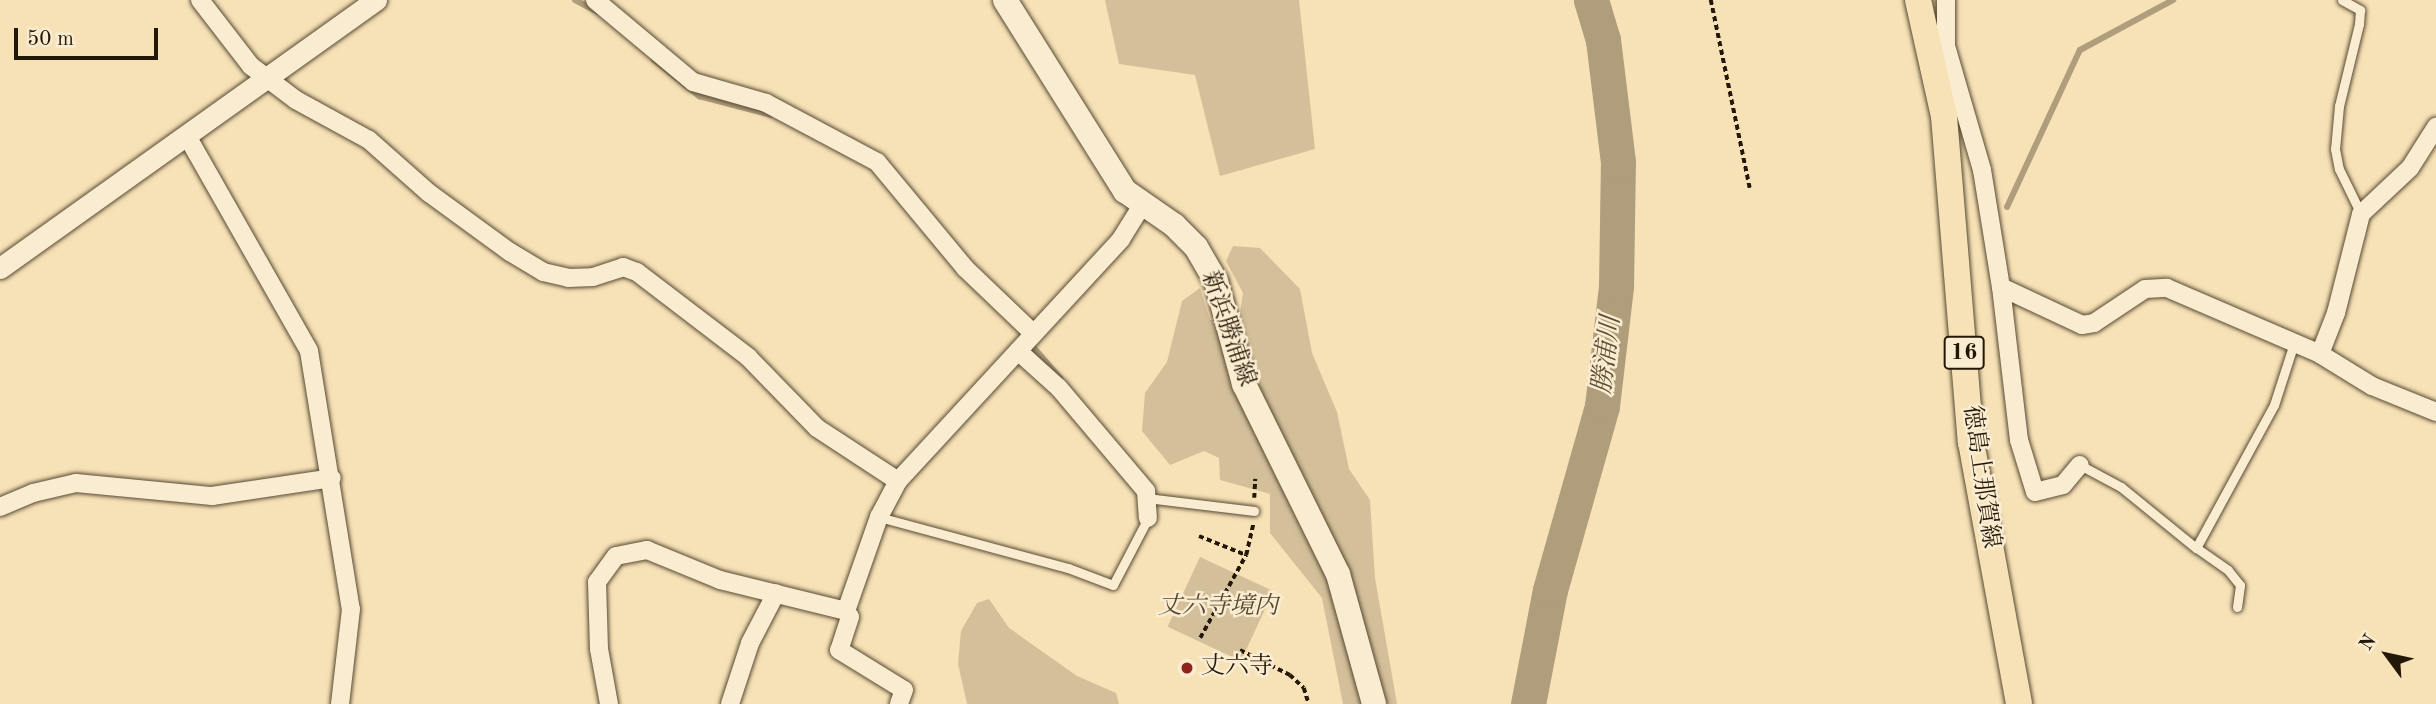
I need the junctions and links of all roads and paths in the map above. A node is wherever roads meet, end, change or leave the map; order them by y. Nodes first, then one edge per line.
1 (200, 0) edge
2 (376, 0) edge
3 (595, 0) edge
4 (1005, 0) edge
5 (1711, 0) edge
6 (1918, 0) edge
7 (1946, 0) edge
8 (2342, 0) edge
9 (1938, 49) junction
10 (266, 78) junction
11 (2436, 127) edge
12 (187, 136) junction
13 (1750, 188) dead end
14 (1142, 205) junction
15 (2361, 214) junction
16 (0, 268) edge
17 (2001, 288) junction
18 (1034, 334) junction
19 (2294, 343) junction
20 (1018, 351) junction
21 (2320, 354) junction
22 (2436, 412) edge
23 (2080, 465) joint
24 (332, 478) junction
25 (1255, 480) dead end
26 (898, 481) junction
27 (1147, 498) junction
28 (0, 507) edge
29 (1254, 510) junction
30 (879, 517) junction
31 (1148, 518) joint
32 (1199, 536) dead end
33 (2196, 548) junction
34 (1246, 555) junction
35 (776, 593) junction
36 (2238, 607) dead end
37 (846, 611) junction
38 (1200, 638) dead end
39 (1240, 650) dead end
40 (340, 704) edge
41 (609, 704) edge
42 (730, 704) edge
43 (899, 704) edge
44 (1309, 704) edge
45 (1374, 704) edge
46 (2019, 704) edge

1 - 10 street
2 - 10 street
3 - 18 street
4 - 14 main road, 新浜勝浦線
5 - 13 path
6 - 9 main road, 徳島上那賀線 / 16
7 - 9 street
8 - 15 lane
9 - 17 street
9 - 46 main road, 徳島上那賀線 / 16
10 - 12 street
10 - 26 street
11 - 15 street
12 - 16 street
12 - 24 street
14 - 18 street
14 - 45 main road, 新浜勝浦線
15 - 21 street
17 - 19 street
17 - 23 street
18 - 20 street
19 - 21 street
19 - 33 lane
20 - 26 street
20 - 27 street
21 - 22 street
23 - 33 lane
24 - 28 street
24 - 40 street
25 - 29 path
26 - 30 street
27 - 29 lane
27 - 31 street
29 - 34 path
30 - 31 lane
30 - 37 street
32 - 34 path
33 - 36 lane
34 - 38 path
35 - 37 street
35 - 41 street
35 - 42 street
37 - 43 street
39 - 44 path

